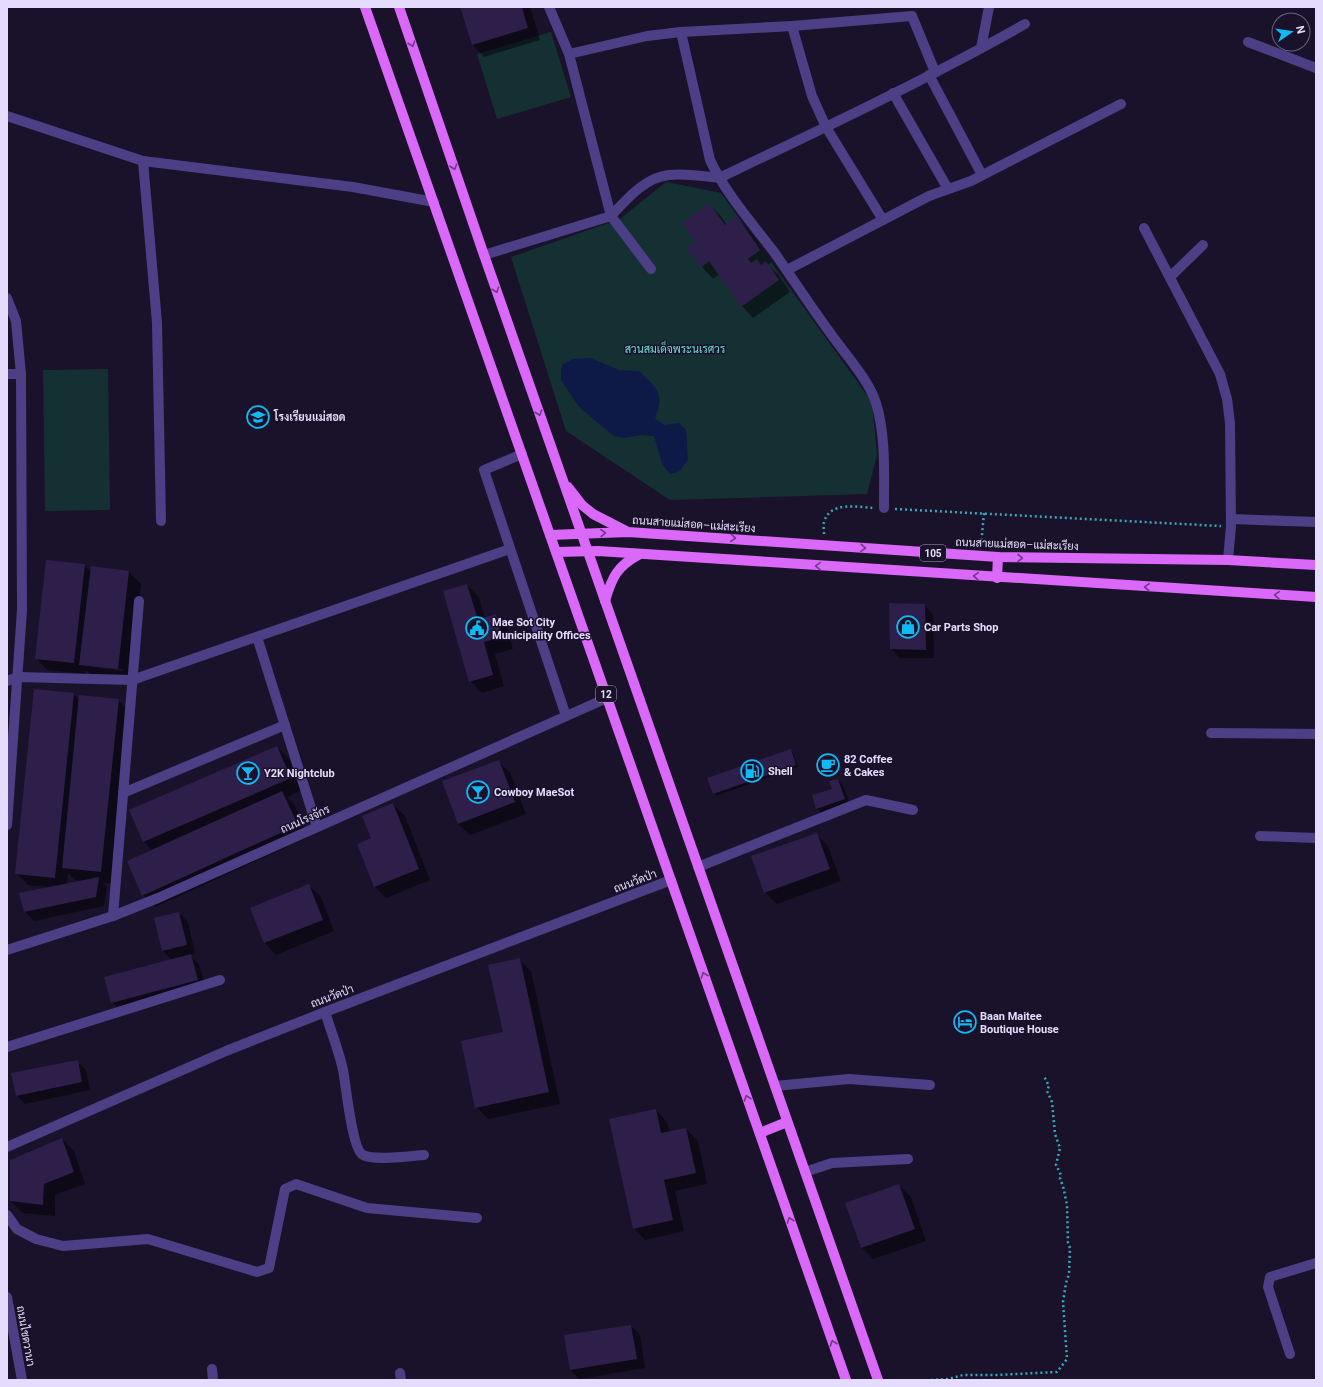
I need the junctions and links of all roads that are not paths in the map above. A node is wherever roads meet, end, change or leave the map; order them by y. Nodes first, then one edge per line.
1 (365, 7) edge
2 (399, 7) edge
3 (548, 7) edge
4 (989, 7) edge
5 (1025, 24) dead end
6 (792, 26) junction
7 (681, 32) junction
8 (1248, 42) dead end
9 (981, 48) junction
10 (569, 54) junction
11 (1316, 68) edge
12 (932, 73) junction
13 (893, 93) junction
14 (1121, 104) dead end
15 (7, 116) edge
16 (826, 127) junction
17 (143, 161) junction
18 (982, 175) junction
19 (719, 178) junction
20 (948, 189) junction
21 (434, 202) junction
22 (611, 216) junction
23 (883, 220) junction
24 (1144, 228) dead end
25 (1203, 245) dead end
26 (484, 255) junction
27 (651, 269) dead end
28 (787, 270) junction
29 (1170, 277) junction
30 (7, 298) edge
31 (7, 374) edge
32 (21, 374) junction
33 (522, 454) junction
34 (562, 479) junction
35 (884, 508) road end
36 (162, 522) dead end
37 (1316, 522) edge
38 (1231, 523) junction
39 (628, 532) junction
40 (581, 534) junction
41 (550, 535) junction
42 (510, 549) junction
43 (587, 551) junction
44 (556, 552) junction
45 (640, 554) junction
46 (998, 557) junction
47 (1228, 560) junction
48 (1316, 565) edge
49 (997, 578) junction
50 (1316, 598) edge
51 (139, 601) dead end
52 (605, 601) junction
53 (257, 637) junction
54 (18, 677) junction
55 (132, 680) junction
56 (7, 681) edge
57 (607, 698) junction
58 (566, 716) junction
59 (285, 725) junction
60 (1210, 733) dead end
61 (1316, 734) edge
62 (123, 793) junction
63 (914, 810) dead end
64 (7, 825) edge
65 (317, 827) junction
66 (1260, 836) dead end
67 (1316, 838) edge
68 (698, 867) junction
69 (671, 880) junction
70 (113, 916) junction
71 (7, 950) edge
72 (220, 980) dead end
73 (325, 1012) junction
74 (7, 1048) edge
75 (930, 1085) dead end
76 (775, 1086) junction
77 (787, 1122) junction
78 (760, 1133) junction
79 (7, 1147) edge
80 (424, 1155) dead end
81 (908, 1159) dead end
82 (805, 1172) junction
83 (7, 1215) edge
84 (476, 1218) dead end
85 (1316, 1263) edge
86 (7, 1297) edge
87 (1290, 1354) dead end
88 (212, 1369) dead end
89 (22, 1380) edge
90 (213, 1380) edge
91 (846, 1380) edge
92 (878, 1380) edge

1 - 21 main road, 12
2 -> 26 main road
3 - 10 street
4 - 9 street
5 - 9 street
6 - 7 street
6 - 12 street
6 - 16 street
7 - 10 street
7 - 19 street
8 - 11 street
9 - 12 street
10 - 22 street
12 - 13 street
12 - 18 street
13 - 16 street
13 - 20 street
14 - 18 street
15 - 17 street
16 - 19 street
16 - 23 street
17 - 21 street
17 - 36 street
18 - 20 street
19 - 22 street
19 - 28 street
20 - 23 street
21 - 33 main road, 12
22 - 26 street
22 - 27 street
23 - 28 street
24 - 29 street
25 - 29 street
26 -> 34 main road
28 - 35 street
29 - 38 street
30 - 32 street
31 - 32 street
32 - 54 street
33 - 41 main road, 12
33 - 42 street
34 - 39 main road
34 - 40 main road
37 - 38 street
38 - 47 street
40 -> 39 main road, ถนนสายแม่สอด–แม่สะเรียง / 105
39 -> 46 main road, ถนนสายแม่สอด–แม่สะเรียง / 105
40 - 41 main road, ถนนสายแม่สอด–แม่สะเรียง / 105
40 - 43 main road
41 - 44 main road, 12
42 - 53 street
42 - 58 street
43 - 44 main road, 105
43 - 45 main road, 105
43 - 52 main road
44 - 57 main road, 12
49 -> 45 main road, 105
45 - 52 main road
46 -> 47 main road, ถนนสายแม่สอด–แม่สะเรียง / 105
46 - 49 main road
47 - 48 main road, ถนนสายแม่สอด–แม่สะเรียง / 105
50 -> 49 main road, 105
51 - 55 street
52 - 68 main road
53 - 55 street
53 - 59 street
54 - 55 street
54 - 56 street
54 - 64 street
55 - 62 street
57 - 58 street, ถนนโรงจักร
57 - 69 main road, 12
58 - 65 street, ถนนโรงจักร
59 - 62 street
59 - 65 street
60 - 61 street
62 - 70 street
63 - 68 street
65 - 70 street, ถนนโรงจักร
66 - 67 street
68 - 76 main road
69 - 73 street, ถนนวัดป่า
78 -> 69 main road, 12
70 - 71 street, ถนนโรงจักร
72 - 74 street
73 - 79 street, ถนนวัดป่า
73 - 80 street
75 - 76 street
76 - 77 main road
77 - 78 main road
77 - 82 main road
91 -> 78 main road, 12
81 - 82 street
82 - 92 main road
83 - 84 street
85 - 87 street
86 - 89 street, ถนนไชดวานา
88 - 90 street

